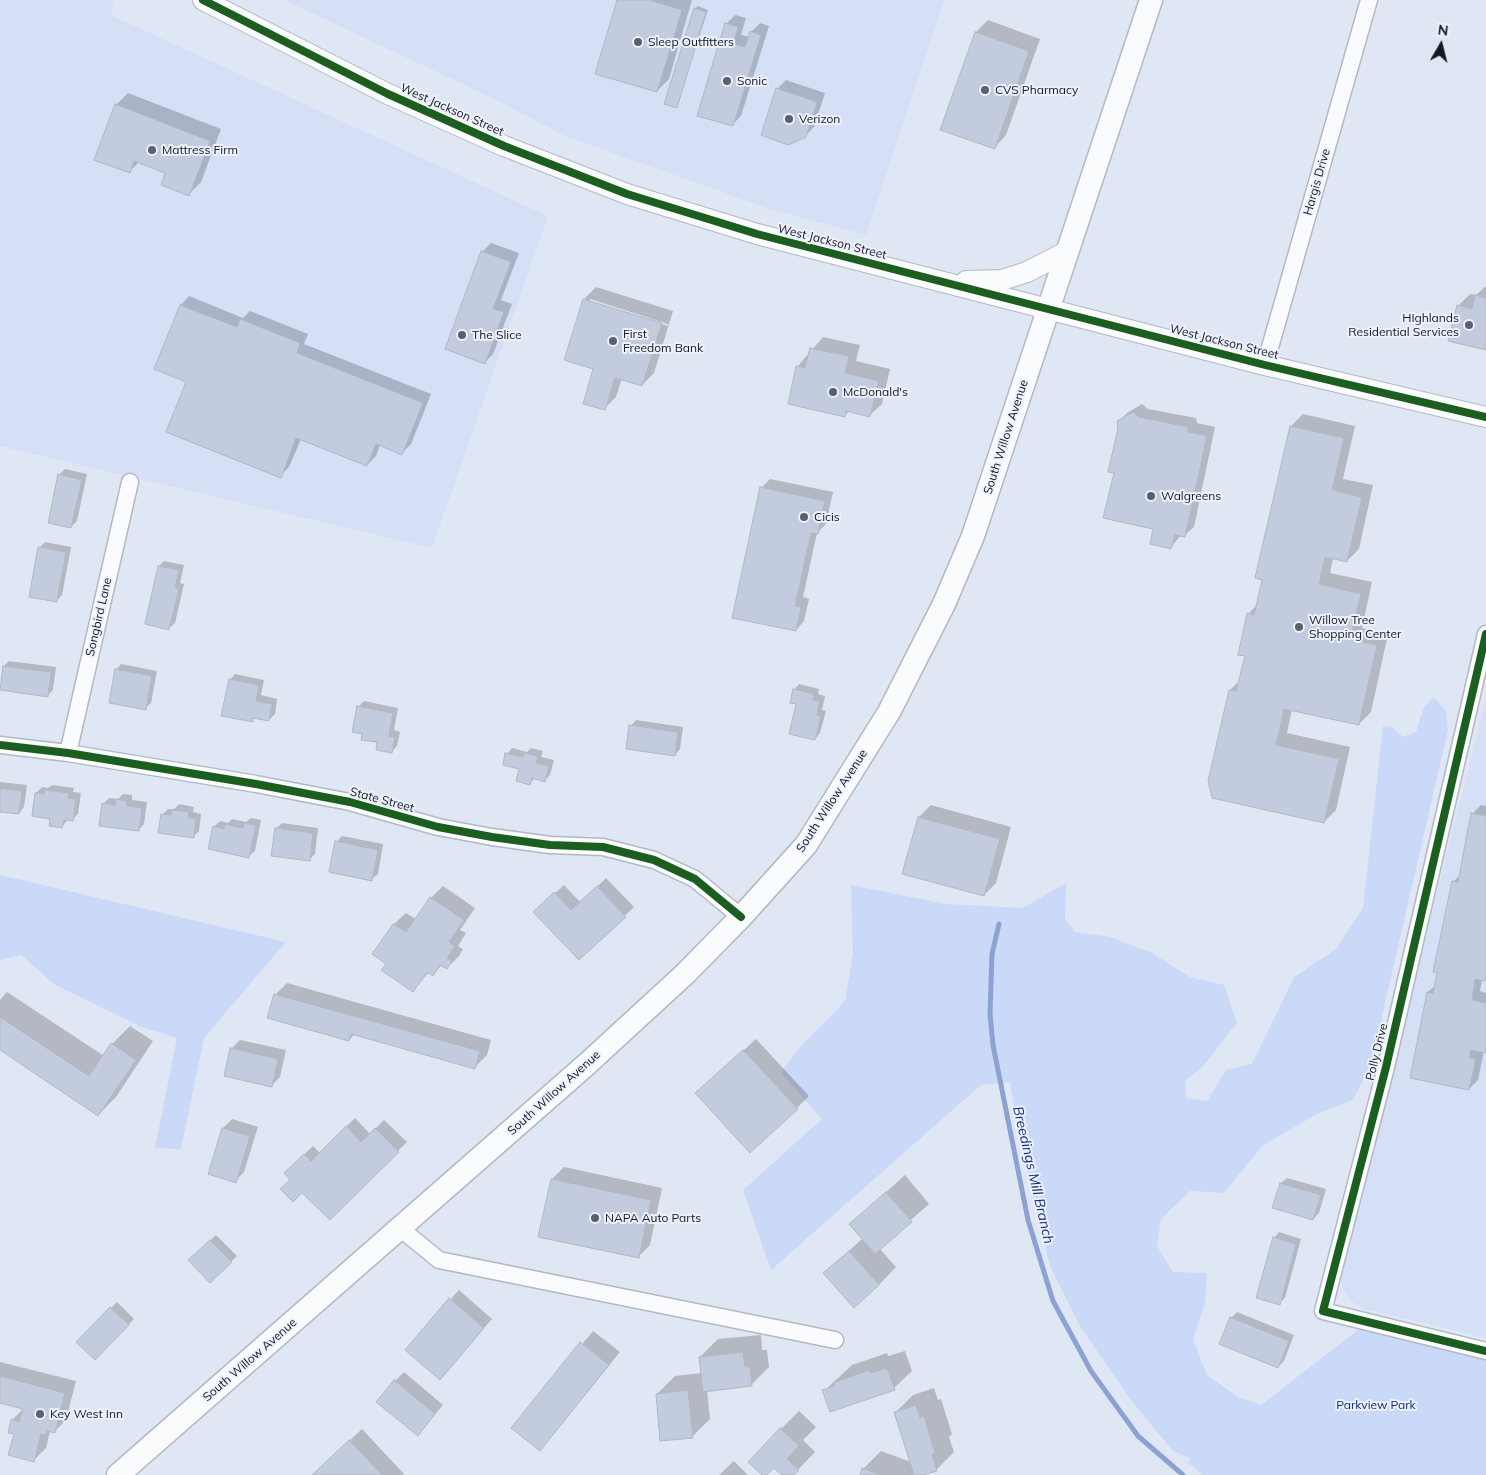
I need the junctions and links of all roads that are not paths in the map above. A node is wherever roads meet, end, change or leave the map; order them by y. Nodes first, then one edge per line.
1 (203, 0) edge
2 (1151, 0) edge
3 (1369, 0) edge
4 (1068, 251) junction
5 (942, 281) junction
6 (1049, 308) junction
7 (1265, 364) junction
8 (1486, 417) edge
9 (130, 482) dead end
10 (1486, 634) edge
11 (0, 745) edge
12 (68, 753) junction
13 (741, 917) junction
14 (401, 1229) junction
15 (835, 1340) dead end
16 (1486, 1351) edge
17 (118, 1475) edge

1 - 5 street, West Jackson Street
2 - 4 main road, South Willow Avenue
3 - 7 street, Hargis Drive
4 - 5 street
4 - 6 main road, South Willow Avenue
5 - 6 street, West Jackson Street
6 - 7 street, West Jackson Street
6 - 13 main road, South Willow Avenue
7 - 8 street, West Jackson Street
9 - 12 street, Songbird Lane
10 - 16 street, Polly Drive
11 - 12 street, State Street
12 - 13 street, State Street
13 - 14 main road, South Willow Avenue
14 - 15 street
14 - 17 main road, South Willow Avenue

